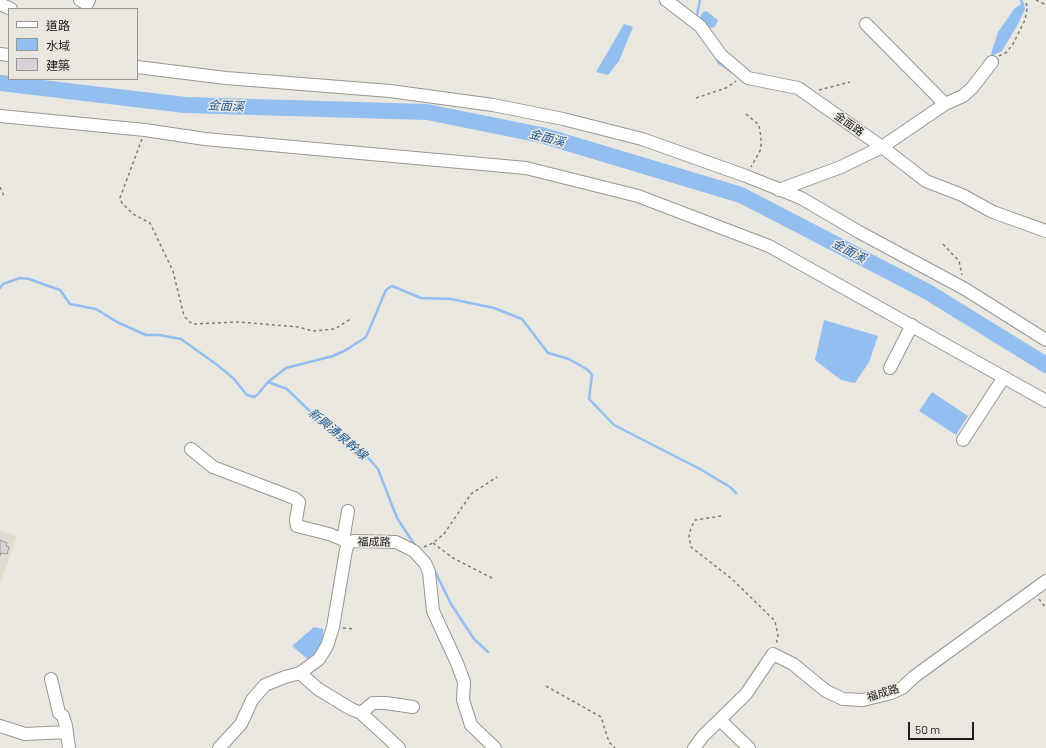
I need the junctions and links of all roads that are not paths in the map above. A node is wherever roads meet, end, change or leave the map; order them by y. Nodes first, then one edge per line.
1 (80, 0) edge
2 (89, 0) edge
3 (666, 0) edge
4 (866, 24) dead end
5 (992, 62) road end
6 (138, 67) edge
7 (946, 104) junction
8 (0, 116) edge
9 (882, 147) junction
10 (779, 190) junction
11 (1046, 231) edge
12 (912, 325) junction
13 (1046, 340) edge
14 (890, 368) dead end
15 (1004, 376) junction
16 (1046, 401) edge
17 (963, 440) dead end
18 (191, 449) dead end
19 (348, 511) dead end
20 (346, 541) junction
21 (1046, 581) edge
22 (300, 673) junction
23 (51, 679) dead end
24 (413, 707) dead end
25 (361, 713) junction
26 (720, 720) junction
27 (0, 726) edge
28 (66, 732) junction
29 (69, 748) edge
30 (219, 748) edge
31 (399, 748) edge
32 (495, 748) edge
33 (694, 748) edge
34 (749, 748) edge

1 - 2 lane
3 - 9 lane, 金面路
4 - 7 lane
5 - 7 lane
6 - 10 lane
7 - 9 lane
8 - 12 lane
9 - 10 lane
9 - 11 lane, 金面路
10 - 13 lane
12 - 14 lane
12 - 15 lane
15 - 16 lane
15 - 17 lane
18 - 20 lane
19 - 20 lane
20 - 22 lane, 福成路
20 - 32 lane, 福成路
21 - 26 lane, 福成路
22 - 25 lane
22 - 30 lane, 福成路
23 - 28 lane
24 - 25 lane
25 - 31 lane
26 - 33 lane
26 - 34 lane
27 - 28 lane
28 - 29 lane

